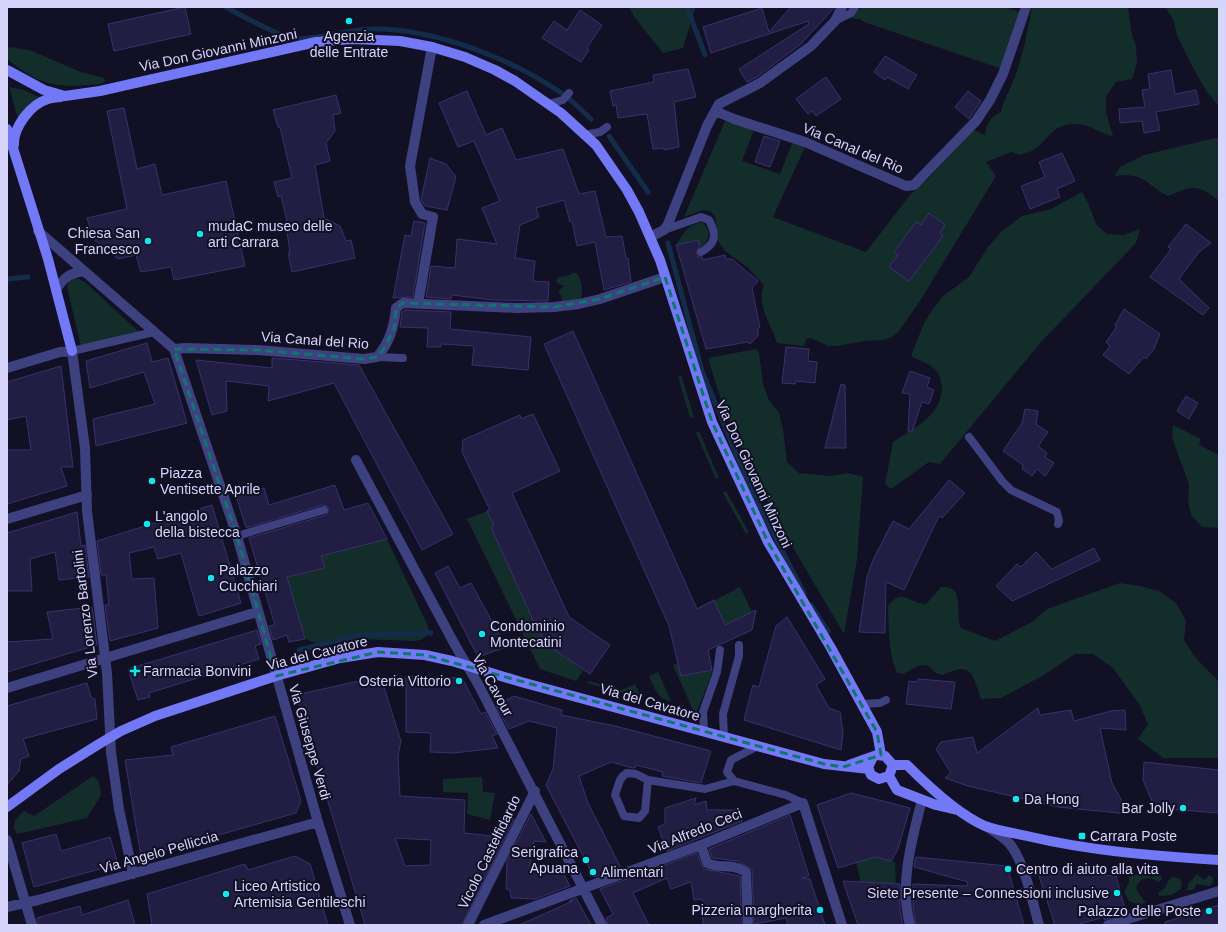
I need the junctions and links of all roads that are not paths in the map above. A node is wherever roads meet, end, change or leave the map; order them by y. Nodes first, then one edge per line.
1 (842, 7) edge
2 (855, 7) edge
3 (1026, 7) edge
4 (835, 21) junction
5 (432, 47) junction
6 (7, 70) edge
7 (569, 93) dead end
8 (65, 96) junction
9 (548, 104) junction
10 (715, 111) junction
11 (606, 127) dead end
12 (7, 130) edge
13 (584, 134) junction
14 (15, 156) junction
15 (666, 227) junction
16 (38, 231) junction
17 (650, 237) junction
18 (701, 252) dead end
19 (84, 271) junction
20 (665, 278) junction
21 (56, 290) junction
22 (418, 304) junction
23 (154, 332) junction
24 (174, 350) junction
25 (72, 351) junction
26 (377, 357) junction
27 (403, 358) dead end
28 (7, 368) edge
29 (969, 437) dead end
30 (356, 460) dead end
31 (87, 495) junction
32 (324, 510) dead end
33 (7, 519) edge
34 (1058, 524) dead end
35 (237, 536) junction
36 (257, 612) junction
37 (739, 645) dead end
38 (720, 650) dead end
39 (105, 658) junction
40 (468, 666) junction
41 (276, 676) junction
42 (7, 688) edge
43 (886, 700) dead end
44 (862, 704) junction
45 (704, 732) junction
46 (110, 737) junction
47 (724, 737) junction
48 (756, 747) junction
49 (877, 756) junction
50 (893, 765) junction
51 (843, 767) junction
52 (869, 769) junction
53 (889, 776) junction
54 (648, 780) junction
55 (734, 781) junction
56 (535, 791) junction
57 (922, 800) junction
58 (803, 803) junction
59 (7, 807) edge
60 (961, 811) junction
61 (318, 822) junction
62 (986, 826) junction
63 (7, 840) edge
64 (701, 845) junction
65 (1219, 860) edge
66 (133, 874) junction
67 (583, 888) junction
68 (1219, 891) edge
69 (26, 904) junction
70 (7, 907) edge
71 (32, 925) edge
72 (350, 925) edge
73 (468, 925) edge
74 (484, 925) edge
75 (602, 925) edge
76 (748, 925) edge
77 (842, 925) edge
78 (910, 925) edge
79 (1039, 925) edge
80 (1108, 925) edge

1 - 4 street
2 - 4 lane
3 - 10 street, Via Canal del Rio
4 - 10 street
5 - 8 main road, Via Don Giovanni Minzoni
5 - 9 main road, Via Don Giovanni Minzoni
5 - 22 street
6 - 8 main road, Via Don Giovanni Minzoni
7 - 9 lane
8 - 14 main road
9 - 13 main road, Via Don Giovanni Minzoni
10 - 15 street
11 - 13 lane
12 - 14 main road
13 - 17 main road, Via Don Giovanni Minzoni
14 - 16 main road
15 - 17 street
15 - 18 lane
16 - 19 street, Via Giuseppe Verdi
16 - 21 main road
17 - 20 main road, Via Don Giovanni Minzoni
19 - 21 street
19 - 23 street, Via Giuseppe Verdi
20 - 22 street, Via Canal del Rio
20 - 44 main road, Via Don Giovanni Minzoni
21 - 25 main road
22 - 26 street, Via Canal del Rio
23 - 24 street, Via Giuseppe Verdi
23 - 25 lane
24 - 26 street, Via Canal del Rio
24 - 35 street, Via Giuseppe Verdi
25 - 28 street
25 - 31 street, Via Lorenzo Bartolini
26 - 27 lane
29 - 34 lane
30 - 40 street, Via Cavour
31 - 33 street
31 - 39 street, Via Lorenzo Bartolini
32 - 35 lane
35 - 36 street, Via Giuseppe Verdi
36 - 39 street
36 - 41 street, Via Giuseppe Verdi
37 - 47 lane
38 - 45 lane
39 - 42 street
39 - 46 street, Via Lorenzo Bartolini
40 - 41 main road, Via del Cavatore
40 - 45 main road, Via del Cavatore
40 - 56 street, Via Cavour
41 - 46 main road, Via del Cavatore
41 - 61 street, Via Giuseppe Verdi
43 - 44 lane
44 - 49 main road, Via Don Giovanni Minzoni
45 - 47 main road, Via del Cavatore
46 - 59 main road, Via del Cavatore
46 - 66 street, Via Lorenzo Bartolini
47 - 48 main road, Via del Cavatore
48 - 51 main road, Via del Cavatore
48 - 55 lane
49 - 50 main road
49 - 51 main road, Via del Cavatore
49 - 52 main road
50 - 53 main road
50 - 60 main road
51 - 52 main road, Via del Cavatore
52 - 53 main road, Via del Cavatore
53 - 57 main road
54 - 54 lane
54 - 55 lane
55 - 58 lane
56 - 67 street, Via Cavour
56 - 73 street, Vicolo Castelfidardo
57 - 60 main road
57 - 78 street
58 - 64 street, Via Alfredo Ceci
58 - 77 street
60 - 62 main road
61 - 66 street, Via Angelo Pelliccia
61 - 72 street, Via Giuseppe Verdi
62 - 65 main road
62 - 79 street
63 - 69 street
64 - 67 street, Via Alfredo Ceci
64 - 76 street
66 - 69 street, Via Angelo Pelliccia
67 - 74 street, Via Alfredo Ceci
67 - 75 street, Via Cavour
68 - 80 street
69 - 70 street, Via Angelo Pelliccia
69 - 71 street

